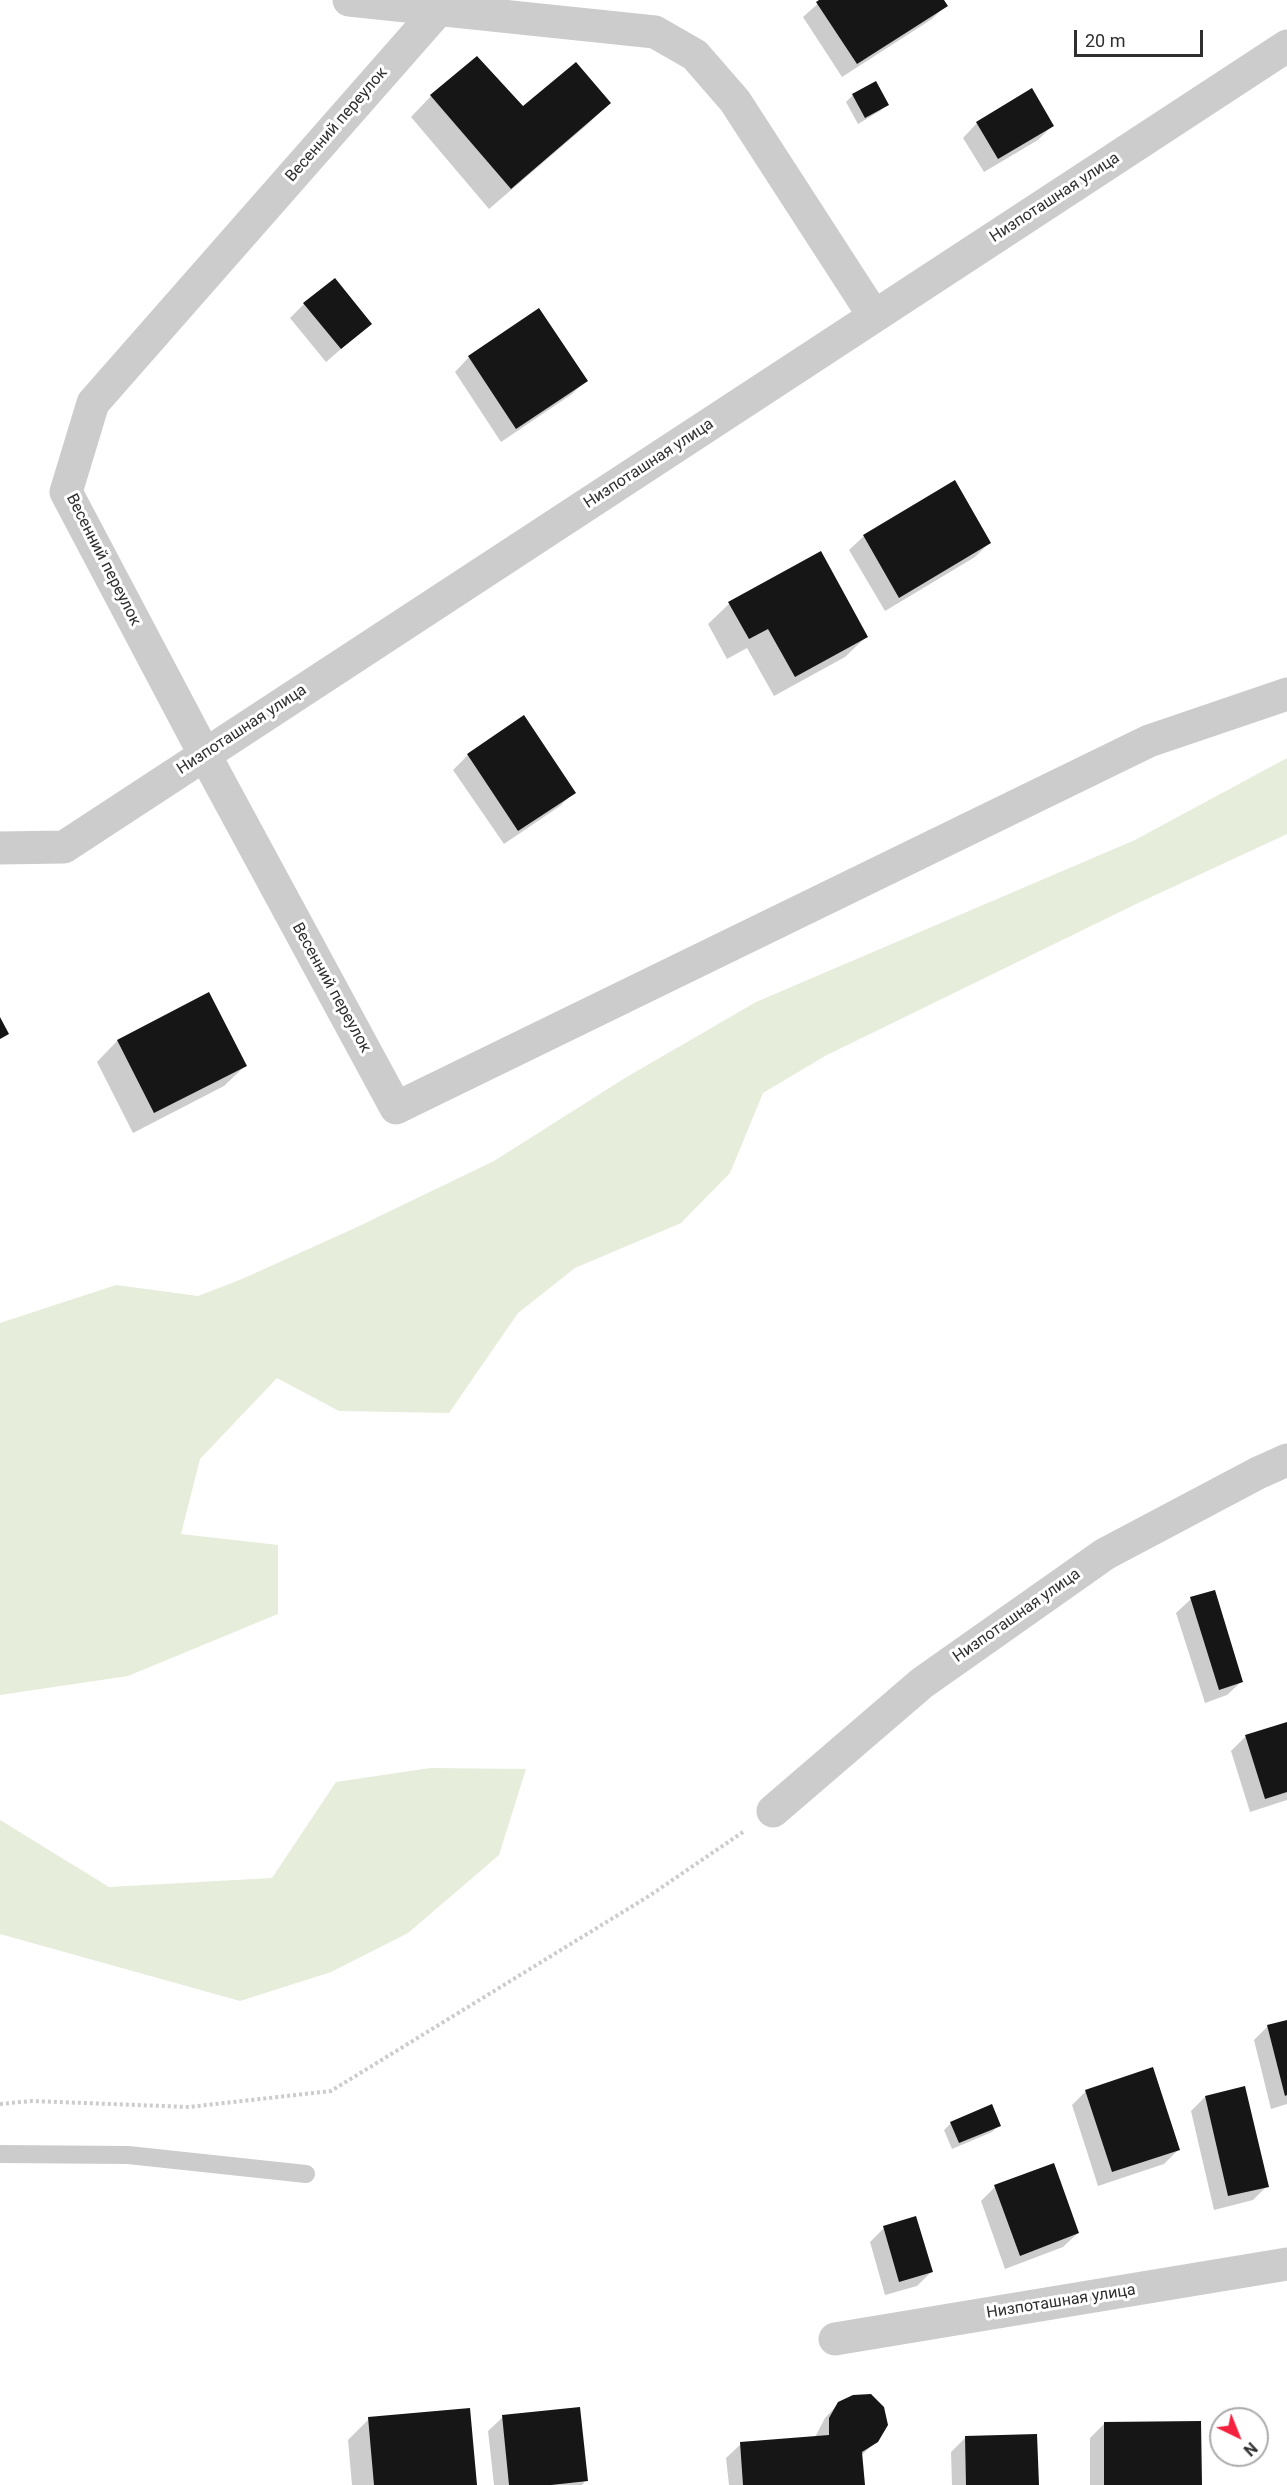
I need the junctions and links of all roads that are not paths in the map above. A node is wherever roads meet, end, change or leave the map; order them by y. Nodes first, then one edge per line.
1 (349, 0) edge
2 (439, 9) junction
3 (1287, 46) edge
4 (874, 316) junction
5 (1287, 694) edge
6 (204, 755) junction
7 (0, 848) edge
8 (1287, 1460) edge
9 (773, 1811) road end
10 (0, 2154) edge
11 (306, 2175) dead end
12 (1287, 2264) edge
13 (835, 2339) dead end

1 - 2 street
2 - 4 street
2 - 6 street, Весенний переулок
3 - 4 street, Низпоташная улица
4 - 6 street, Низпоташная улица
5 - 6 street, Весенний переулок
6 - 7 street, Низпоташная улица
8 - 9 street, Низпоташная улица
10 - 11 lane
12 - 13 street, Низпоташная улица

